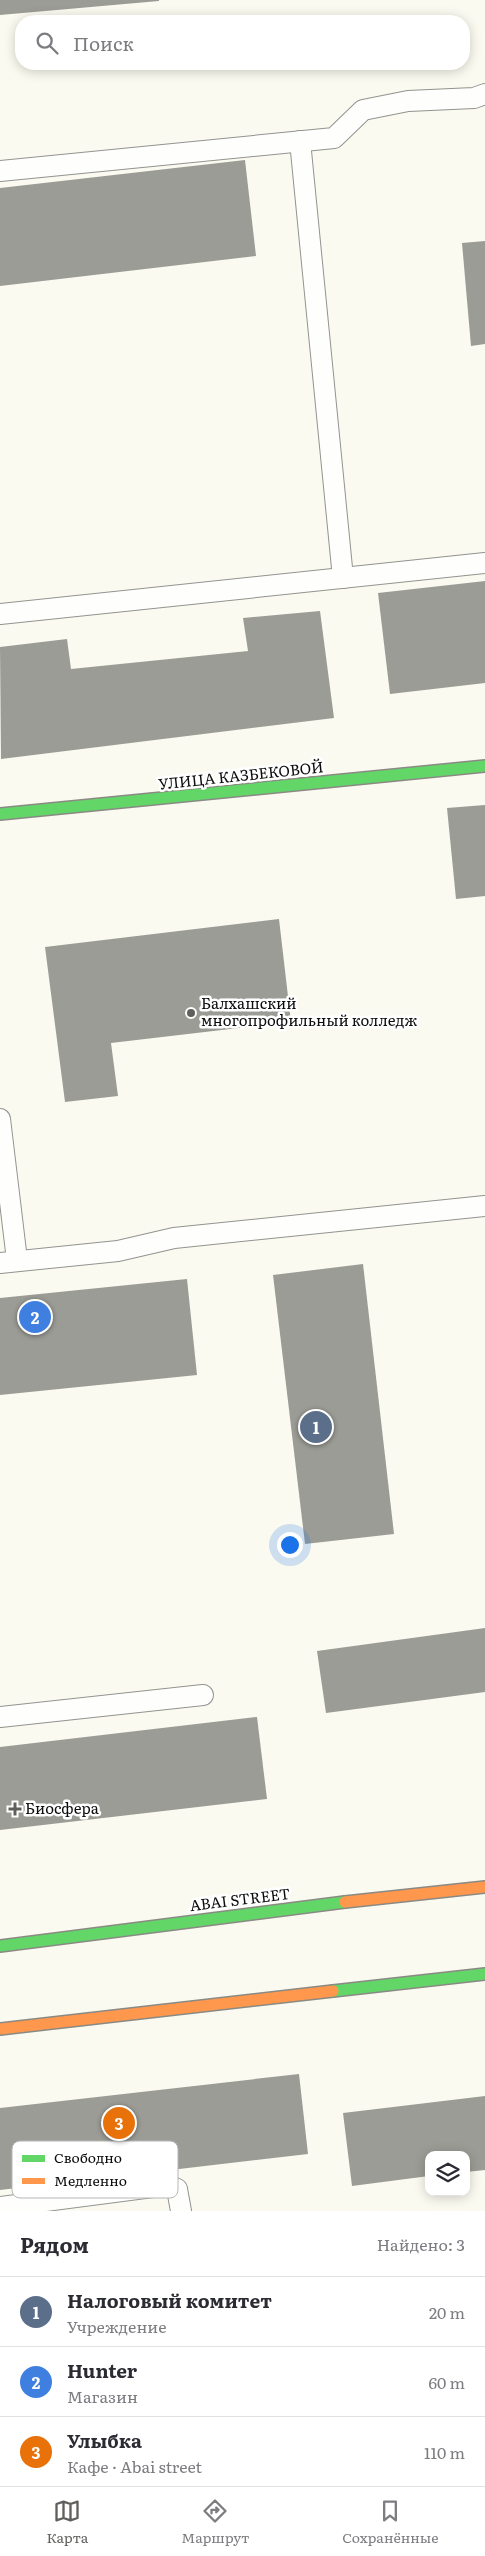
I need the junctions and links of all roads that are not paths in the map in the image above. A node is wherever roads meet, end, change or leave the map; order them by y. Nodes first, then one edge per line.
1 (485, 94) edge
2 (300, 141) junction
3 (0, 170) edge
4 (485, 563) edge
5 (343, 578) junction
6 (0, 614) edge
7 (485, 766) edge
8 (0, 814) edge
9 (0, 1119) edge
10 (485, 1206) edge
11 (8, 1262) edge
12 (203, 1695) dead end
13 (0, 1717) edge
14 (485, 1887) edge
15 (0, 1946) edge
16 (485, 1974) edge
17 (0, 2029) edge
18 (69, 2198) edge
19 (178, 2198) edge
20 (0, 2207) edge
21 (181, 2211) edge

1 - 2 lane
2 - 3 lane
2 - 5 lane
4 - 5 lane
5 - 6 lane
7 - 8 main road, УЛИЦА КАЗБЕКОВОЙ
9 - 11 lane
10 - 11 lane
12 - 13 lane
14 - 15 main road, ABAI STREET
16 - 17 main road
18 - 20 lane
19 - 21 lane

